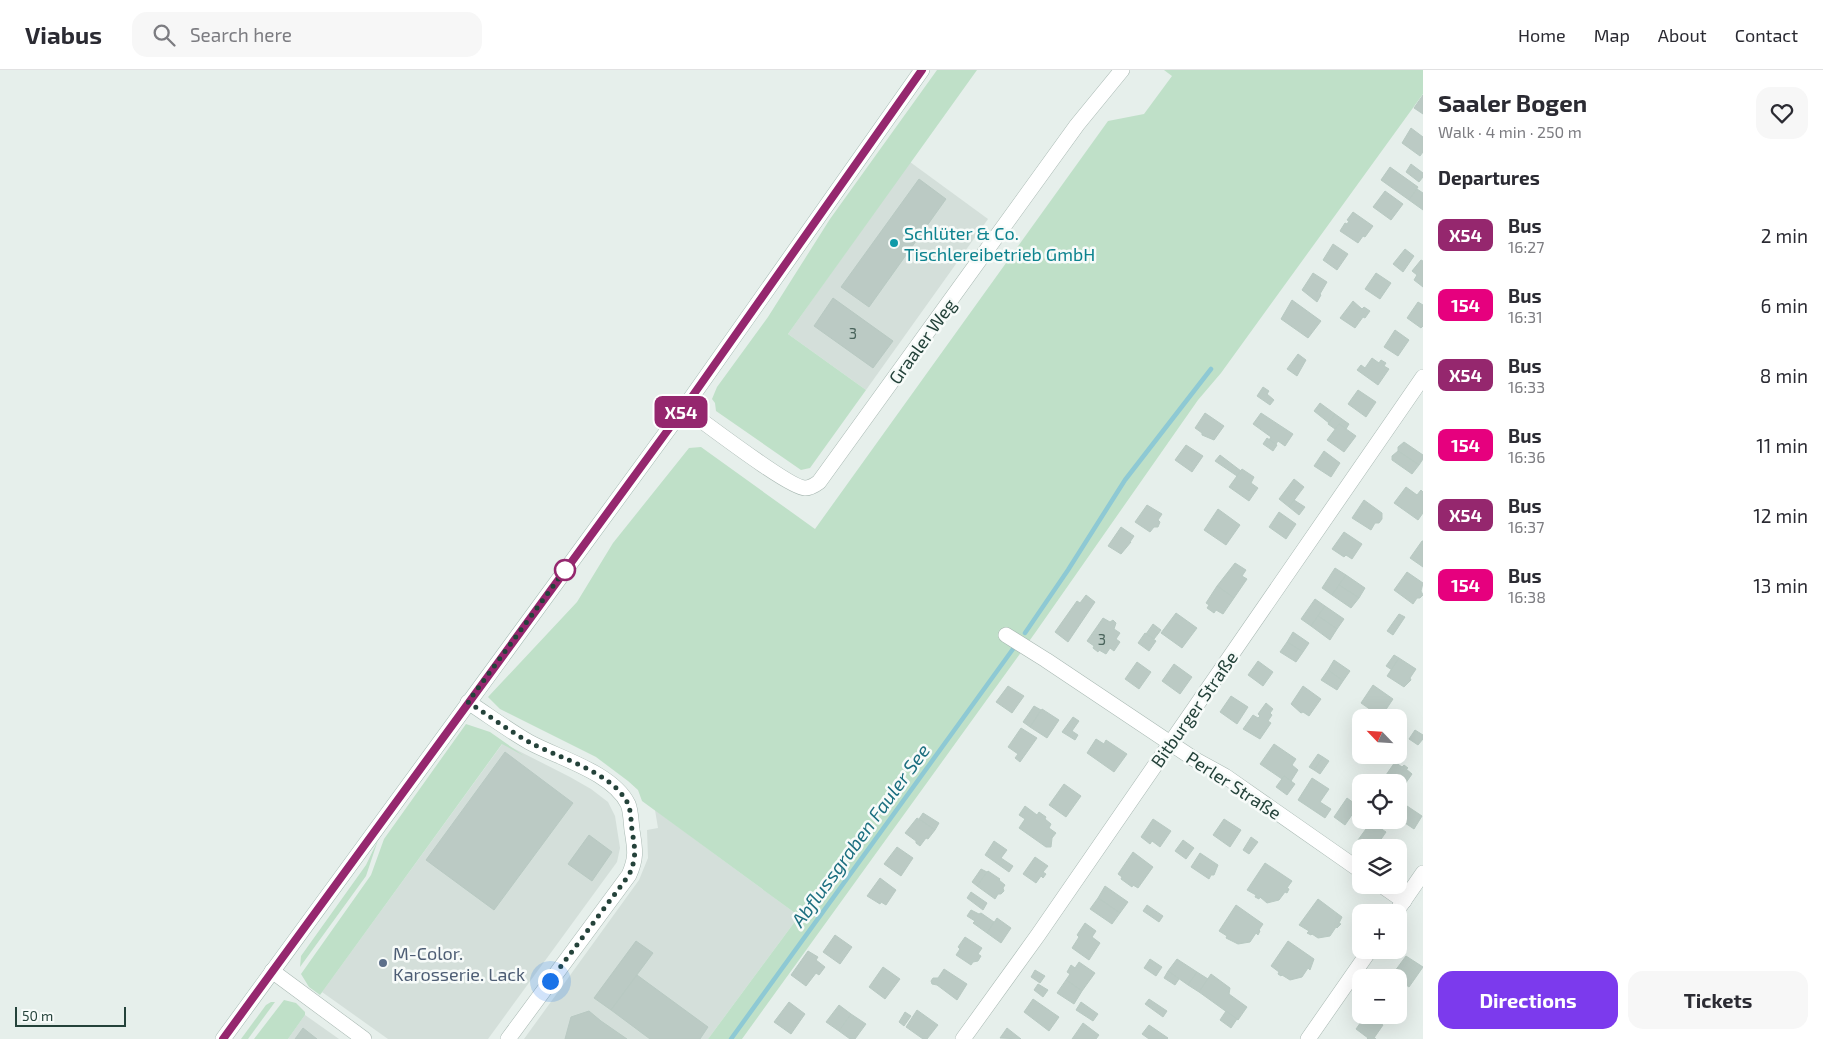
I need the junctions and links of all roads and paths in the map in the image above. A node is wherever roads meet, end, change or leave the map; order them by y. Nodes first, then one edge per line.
1 (922, 70) edge
2 (1122, 70) edge
3 (1423, 377) edge
4 (684, 408) junction
5 (1006, 635) dead end
6 (468, 702) junction
7 (1170, 744) junction
8 (1352, 865) edge
9 (1423, 873) edge
10 (1389, 894) edge
11 (1397, 904) edge
12 (1402, 904) edge
13 (1364, 959) edge
14 (272, 972) junction
15 (223, 1039) edge
16 (364, 1039) edge
17 (508, 1039) edge
18 (963, 1039) edge
19 (1308, 1039) edge

1 - 4 street
2 - 4 street, Graaler Weg
3 - 7 street, Bitburger Straße
4 - 6 street
5 - 7 street, Perler Straße
6 - 14 street
6 - 17 street
7 - 8 street, Perler Straße
7 - 18 street, Bitburger Straße
9 - 12 street
10 - 11 street
13 - 19 street
14 - 15 street
14 - 16 street

